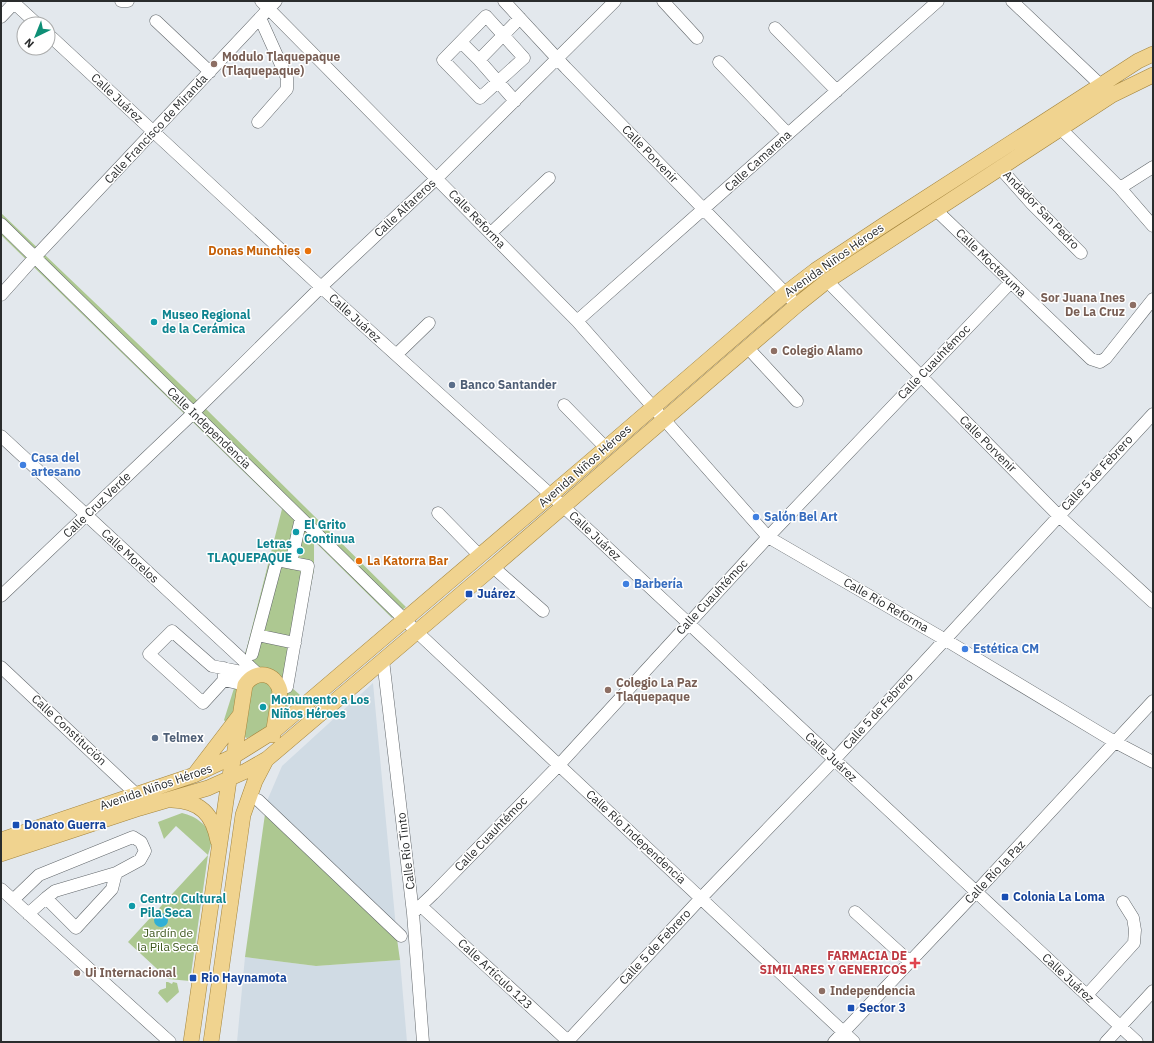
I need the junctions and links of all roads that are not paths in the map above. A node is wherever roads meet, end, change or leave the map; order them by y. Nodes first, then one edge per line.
1 (121, 1) edge
2 (128, 1) edge
3 (504, 1) edge
4 (615, 1) edge
5 (663, 1) edge
6 (938, 1) edge
7 (1012, 1) edge
8 (14, 2) edge
9 (269, 4) edge
10 (29, 16) edge
11 (1, 17) edge
12 (260, 18) junction
13 (520, 18) junction
14 (156, 21) dead end
15 (775, 28) dead end
16 (503, 35) junction
17 (697, 38) dead end
18 (56, 41) edge
19 (461, 42) junction
20 (1153, 54) edge
21 (558, 58) junction
22 (479, 60) junction
23 (719, 62) dead end
24 (210, 72) junction
25 (1153, 75) edge
26 (497, 82) junction
27 (1101, 85) junction
28 (837, 91) junction
29 (1112, 95) junction
30 (515, 101) junction
31 (258, 122) dead end
32 (1060, 128) junction
33 (153, 132) junction
34 (788, 134) junction
35 (1153, 167) edge
36 (1000, 168) junction
37 (437, 178) junction
38 (549, 178) dead end
39 (1120, 188) junction
40 (704, 210) junction
41 (936, 210) junction
42 (1, 224) edge
43 (1153, 226) edge
44 (491, 233) junction
45 (1081, 253) dead end
46 (35, 258) junction
47 (827, 281) junction
48 (1010, 282) junction
49 (321, 287) junction
50 (786, 293) junction
51 (1, 295) edge
52 (1153, 299) edge
53 (797, 305) junction
54 (577, 321) junction
55 (429, 324) dead end
56 (748, 348) junction
57 (396, 355) junction
58 (921, 376) junction
59 (796, 401) dead end
60 (564, 405) dead end
61 (654, 407) junction
62 (193, 413) junction
63 (1153, 414) edge
64 (665, 420) junction
65 (1, 436) edge
66 (606, 448) junction
67 (551, 495) junction
68 (563, 507) junction
69 (438, 513) dead end
70 (86, 515) junction
71 (1058, 515) junction
72 (301, 518) junction
73 (768, 537) junction
74 (480, 556) junction
75 (291, 563) junction
76 (494, 567) junction
77 (1, 596) edge
78 (1153, 602) edge
79 (543, 611) dead end
80 (405, 620) junction
81 (688, 623) junction
82 (417, 632) junction
83 (257, 635) junction
84 (944, 639) junction
85 (295, 643) junction
86 (252, 654) dead end
87 (384, 660) junction
88 (1, 666) edge
89 (224, 668) junction
90 (259, 675) junction
91 (224, 680) junction
92 (244, 685) junction
93 (287, 687) dead end
94 (1153, 701) edge
95 (240, 714) junction
96 (274, 731) junction
97 (1115, 742) junction
98 (234, 756) junction
99 (266, 759) junction
100 (834, 760) junction
101 (1153, 762) edge
102 (559, 765) junction
103 (194, 776) junction
104 (229, 780) junction
105 (136, 794) junction
106 (167, 800) junction
107 (258, 800) dead end
108 (1, 840) edge
109 (219, 849) junction
110 (1, 854) edge
111 (116, 873) junction
112 (1, 889) edge
113 (976, 892) junction
114 (46, 898) junction
115 (701, 898) junction
116 (13, 900) junction
117 (1123, 902) dead end
118 (417, 909) junction
119 (855, 912) dead end
120 (28, 914) junction
121 (401, 936) dead end
122 (910, 962) junction
123 (1153, 991) edge
124 (1087, 995) junction
125 (1121, 1027) junction
126 (844, 1032) junction
127 (170, 1042) edge
128 (191, 1042) edge
129 (211, 1042) edge
130 (423, 1042) edge
131 (568, 1042) edge
132 (834, 1042) edge
133 (854, 1042) edge
134 (1106, 1042) edge
135 (1137, 1042) edge

1 - 2 street
3 - 13 street, Calle Porvenir
4 - 21 street, Calle Alfareros
5 - 17 street
6 - 28 street, Calle Camarena
7 - 27 street
8 - 10 street
8 - 11 street
9 - 12 street, Calle Francisco de Miranda
9 - 37 street, Calle Reforma
12 - 24 street, Calle Francisco de Miranda
12 - 31 street
13 - 16 street
13 - 21 street, Calle Porvenir
14 - 24 street
15 - 28 street
16 - 19 street
16 - 22 street
16 - 26 street
18 - 33 street, Calle Juárez
19 - 22 street
19 - 26 street
20 - 27 main road, Avenida Niños Héroes
21 - 30 street, Calle Alfareros
21 - 40 street, Calle Porvenir
22 - 26 street
23 - 34 street
24 - 33 street, Calle Francisco de Miranda
25 - 29 main road, Avenida Niños Héroes
26 - 30 street
27 - 29 street
27 - 50 main road, Avenida Niños Héroes
28 - 34 street, Calle Camarena
29 - 32 main road, Avenida Niños Héroes
30 - 37 street, Calle Alfareros
32 - 36 main road, Avenida Niños Héroes
32 - 39 street
33 - 46 street, Calle Francisco de Miranda
33 - 49 street, Calle Juárez
34 - 40 street, Calle Camarena
35 - 39 street
36 - 41 main road, Avenida Niños Héroes
36 - 45 street, Andador San Pedro
37 - 44 street, Calle Reforma
37 - 49 street, Calle Alfareros
38 - 44 street
39 - 43 street
40 - 50 street, Calle Porvenir
40 - 54 street, Calle Camarena
41 - 47 main road, Avenida Niños Héroes
41 - 48 street, Calle Moctezuma
42 - 46 street, Calle Independencia
44 - 54 street, Calle Reforma
46 - 51 street, Calle Francisco de Miranda
46 - 62 street, Calle Independencia
47 - 53 main road, Avenida Niños Héroes
47 - 58 street, Calle Porvenir
48 - 52 street, Calle Moctezuma
48 - 58 street, Calle Cuauhtémoc
49 - 57 street, Calle Juárez
49 - 62 street, Calle Alfareros
50 - 53 street, Calle Porvenir
50 - 61 main road, Avenida Niños Héroes
53 - 56 main road, Avenida Niños Héroes
54 - 61 street, Calle Reforma
55 - 57 street
56 - 59 street
56 - 64 main road, Avenida Niños Héroes
57 - 67 street, Calle Juárez
58 - 71 street, Calle Porvenir
58 - 73 street, Calle Cuauhtémoc
60 - 66 street
61 - 64 street, Calle Río Reforma
61 - 66 main road, Avenida Niños Héroes
62 - 70 street, Calle Cruz Verde
62 - 72 street, Calle Independencia
63 - 71 street, Calle 5 de Febrero
64 - 68 main road, Avenida Niños Héroes
64 - 73 street, Calle Río Reforma
65 - 70 street, Calle Morelos
66 - 67 main road, Avenida Niños Héroes
67 - 68 street, Calle Juárez
67 - 74 main road, Avenida Niños Héroes
68 - 76 main road, Avenida Niños Héroes
68 - 81 street, Calle Juárez
69 - 74 street
70 - 77 street, Calle Cruz Verde
70 - 90 street, Calle Morelos
71 - 78 street, Calle Porvenir
71 - 84 street, Calle 5 de Febrero
72 - 75 street
72 - 80 street, Calle Independencia
73 - 81 street, Calle Cuauhtémoc
73 - 84 street, Calle Río Reforma
74 - 80 main road, Avenida Niños Héroes
75 - 83 street
75 - 85 street
76 - 79 street
76 - 82 main road, Avenida Niños Héroes
80 - 82 street, Calle Independencia
80 - 96 main road, Avenida Niños Héroes
81 - 100 street, Calle Juárez
81 - 102 street, Calle Cuauhtémoc
82 - 87 main road, Avenida Niños Héroes
82 - 102 street, Calle Río Independencia
83 - 85 street
83 - 86 street
84 - 97 street, Calle Río Reforma
84 - 100 street, Calle 5 de Febrero
85 - 93 street
87 - 99 main road, Avenida Niños Héroes
87 - 118 street, Calle Río Tinto
88 - 105 street, Calle Constitución
89 - 90 street
89 - 91 street
89 - 91 street
90 - 92 main road
90 - 96 main road
91 - 92 street
92 - 95 main road
94 - 97 street, Calle Río la Paz
95 - 98 main road
95 - 103 main road
96 - 98 main road, Avenida Niños Héroes
96 - 99 main road
97 - 101 street, Calle Río Reforma
97 - 113 street, Calle Río la Paz
98 - 103 main road, Avenida Niños Héroes
98 - 104 main road
99 - 104 main road, Avenida Niños Héroes
99 - 129 main road
100 - 113 street, Calle Juárez
100 - 115 street, Calle 5 de Febrero
102 - 115 street, Calle Río Independencia
102 - 118 street, Calle Cuauhtémoc
103 - 105 main road, Avenida Niños Héroes
104 - 106 main road, Avenida Niños Héroes
104 - 109 main road
105 - 108 main road, Avenida Niños Héroes
106 - 109 main road
106 - 110 main road, Avenida Niños Héroes
107 - 121 street
109 - 128 main road
111 - 114 street
111 - 114 street
111 - 116 street
112 - 116 street
113 - 122 street, Calle Río la Paz
113 - 124 street, Calle Juárez
114 - 120 street
115 - 126 street, Calle Río Independencia
115 - 131 street, Calle 5 de Febrero
116 - 120 street
117 - 124 street
118 - 130 street, Calle Río Tinto
118 - 131 street, Calle Artículo 123
119 - 122 street
120 - 127 street
122 - 126 street, Calle Río la Paz
123 - 125 street
124 - 125 street, Calle Juárez
125 - 134 street
125 - 135 street, Calle Juárez
126 - 132 street, Calle Río la Paz
126 - 133 street, Calle Río Independencia

